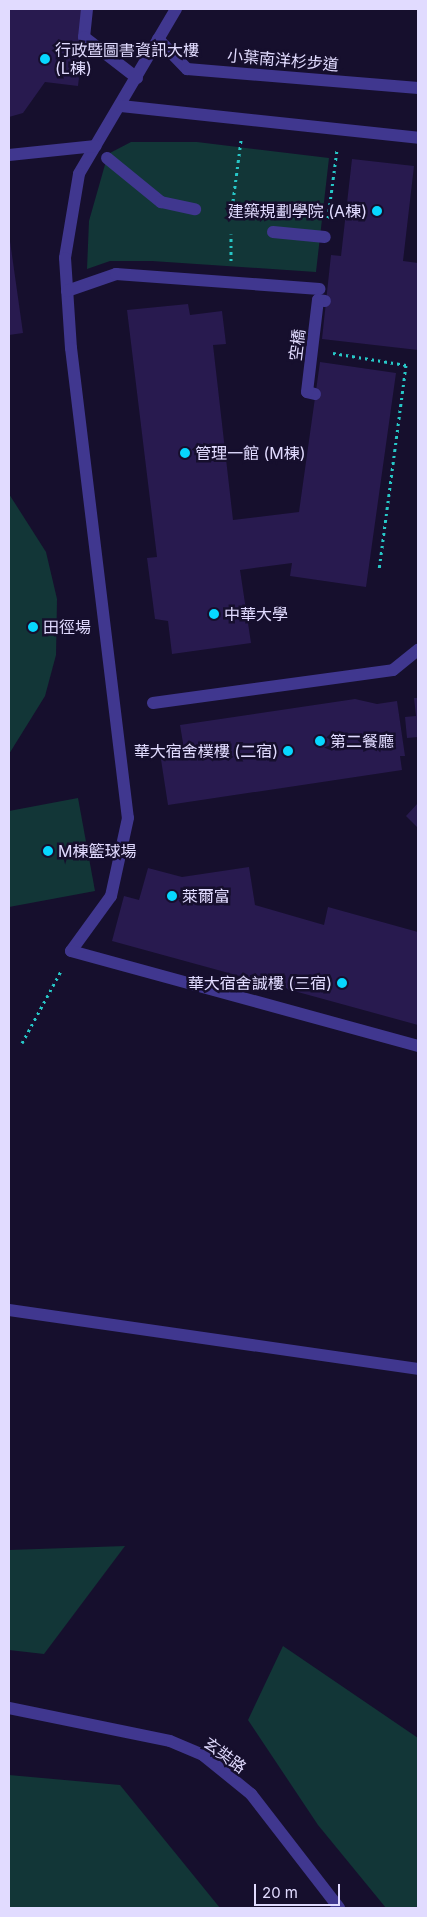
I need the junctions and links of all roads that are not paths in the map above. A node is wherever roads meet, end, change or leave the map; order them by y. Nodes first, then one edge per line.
1 (87, 9) edge
2 (176, 9) edge
3 (158, 39) junction
4 (136, 78) junction
5 (418, 88) edge
6 (121, 106) junction
7 (418, 138) edge
8 (96, 146) junction
9 (9, 154) edge
10 (107, 158) dead end
11 (195, 209) dead end
12 (273, 232) dead end
13 (325, 237) road end
14 (67, 290) junction
15 (315, 394) dead end
16 (418, 650) edge
17 (153, 703) dead end
18 (418, 1046) edge
19 (9, 1310) edge
20 (418, 1369) edge
21 (9, 1708) edge
22 (339, 1908) edge

1 - 4 street
2 - 3 street
3 - 4 street
3 - 5 street, 小葉南洋杉步道
4 - 6 street
6 - 7 street
6 - 8 street
8 - 9 street
8 - 14 street
10 - 11 street
12 - 13 street
14 - 15 street, 空橋
14 - 18 street
16 - 17 street
19 - 20 street
21 - 22 street, 玄奘路

